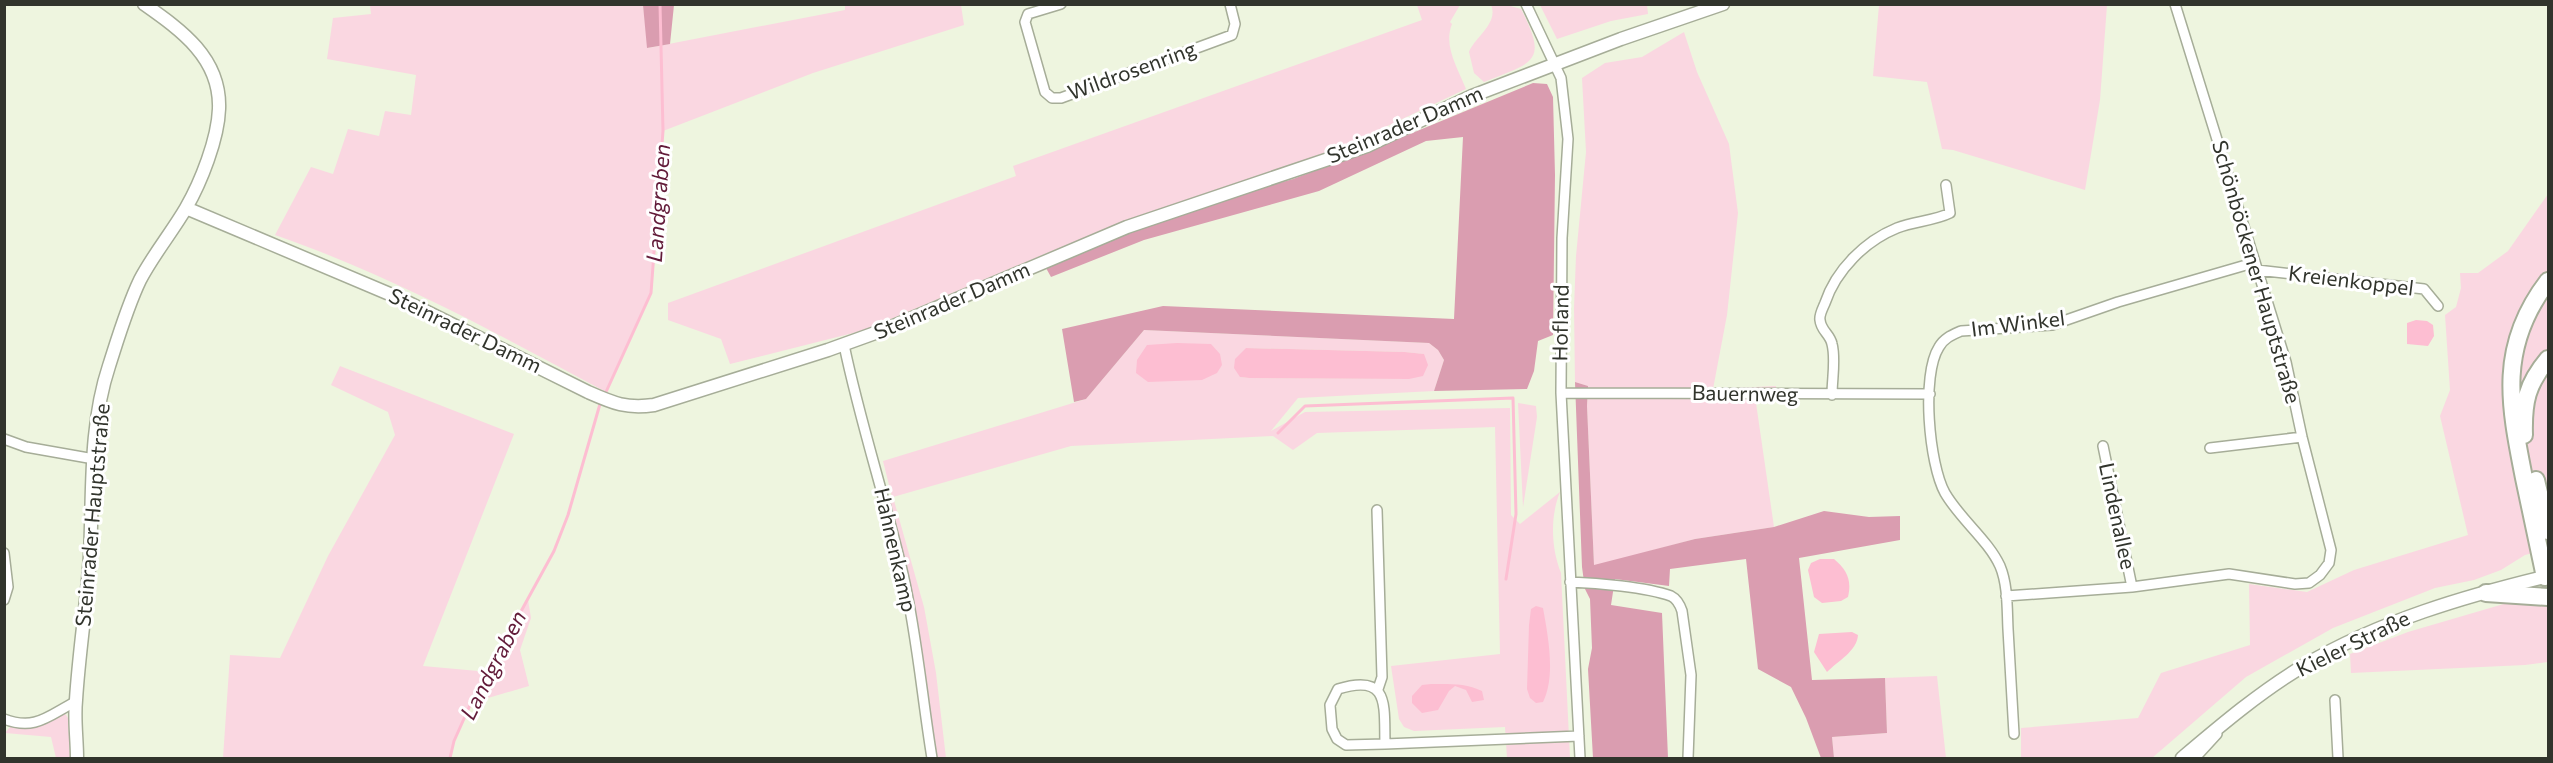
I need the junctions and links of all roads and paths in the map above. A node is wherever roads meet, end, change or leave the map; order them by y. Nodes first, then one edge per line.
1 (144, 4) edge
2 (1061, 4) edge
3 (1230, 4) edge
4 (1526, 4) edge
5 (1723, 4) edge
6 (2175, 4) edge
7 (1556, 65) junction
8 (1946, 185) dead end
9 (186, 208) junction
10 (2255, 267) junction
11 (2548, 281) edge
12 (2438, 306) dead end
13 (844, 345) junction
14 (2548, 359) edge
15 (1561, 393) junction
16 (1930, 394) junction
17 (1832, 395) junction
18 (2302, 437) junction
19 (4, 438) edge
20 (2103, 446) dead end
21 (2210, 448) dead end
22 (94, 459) junction
23 (1377, 510) dead end
24 (2548, 531) edge
25 (4, 553) edge
26 (2320, 575) joint
27 (2547, 576) edge
28 (1570, 582) junction
29 (2132, 587) junction
30 (2486, 593) junction
31 (2006, 596) junction
32 (2548, 597) edge
33 (4, 600) edge
34 (1378, 689) junction
35 (2335, 699) dead end
36 (75, 702) junction
37 (2230, 718) junction
38 (4, 719) edge
39 (2014, 734) dead end
40 (1579, 736) junction
41 (1385, 744) junction
42 (77, 759) edge
43 (932, 759) edge
44 (1580, 759) edge
45 (1688, 759) edge
46 (2182, 759) edge
47 (2195, 759) edge
48 (2338, 759) edge

1 - 9 main road, Steinrader Hauptstraße
2 - 3 street, Wildrosenring
4 - 7 street, Hofland
5 - 7 main road, Steinrader Damm
6 - 10 street, Schönböckener Hauptstraße
7 - 13 main road, Steinrader Damm
7 - 15 street, Hofland
8 - 17 street
9 - 13 main road, Steinrader Damm
9 - 22 main road, Steinrader Hauptstraße
10 - 12 street, Kreienkoppel
10 - 16 street, Im Winkel
10 - 18 street, Schönböckener Hauptstraße
11 - 27 highway
13 - 43 street, Hahnenkamp
14 - 24 highway
15 - 17 street, Bauernweg
15 - 28 street, Hofland
16 - 17 street, Bauernweg
16 - 31 street, Im Winkel
18 - 21 street
18 - 26 street, Schönböckener Hauptstraße
19 - 22 street
20 - 29 street, Lindenallee
22 - 36 main road, Steinrader Hauptstraße
23 - 34 street
25 - 33 street
26 - 29 street, Lindenallee
27 - 30 main road, Kieler Straße
28 - 40 street, Hofland
28 - 45 street
29 - 31 street, Lindenallee
30 - 32 highway
30 - 37 main road, Kieler Straße
31 - 39 street, Im Winkel
34 - 41 street
34 - 41 street
35 - 48 street
36 - 38 street
36 - 42 main road, Steinrader Hauptstraße
37 - 46 main road, Kieler Straße
37 - 47 street
40 - 41 street
40 - 44 street, Hofland

